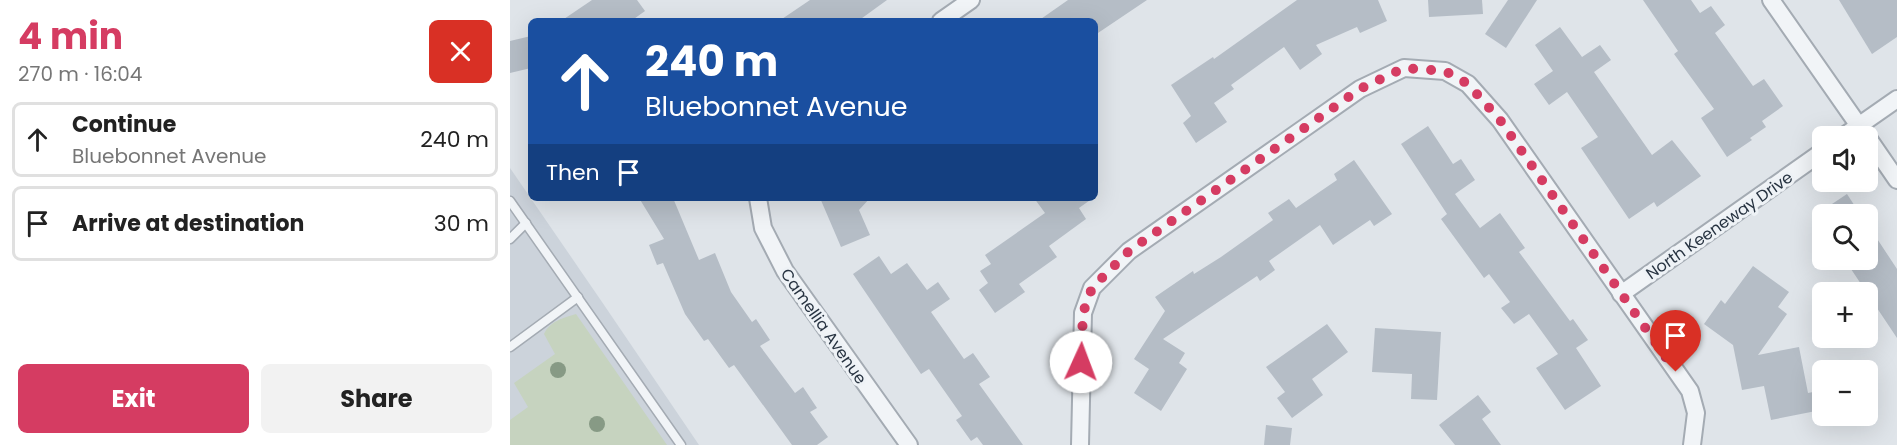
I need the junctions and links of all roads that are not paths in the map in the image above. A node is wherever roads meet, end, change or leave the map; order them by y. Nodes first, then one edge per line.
1 (971, 0) edge
2 (1771, 0) edge
3 (944, 18) edge
4 (1897, 99) edge
5 (1858, 126) edge
6 (1872, 126) edge
7 (1878, 154) edge
8 (1812, 159) edge
9 (1897, 180) edge
10 (510, 201) edge
11 (758, 201) edge
12 (526, 224) junction
13 (510, 238) edge
14 (1621, 294) junction
15 (578, 297) junction
16 (510, 347) edge
17 (681, 445) edge
18 (909, 445) edge
19 (1080, 445) edge
20 (1692, 445) edge

1 - 3 street
2 - 5 street
4 - 6 street
7 - 9 street
8 - 14 street, North Keeneway Drive
10 - 12 lane
11 - 18 street, Camellia Avenue
12 - 13 lane
12 - 15 lane
14 - 19 street
14 - 20 street
15 - 16 lane
15 - 17 lane

